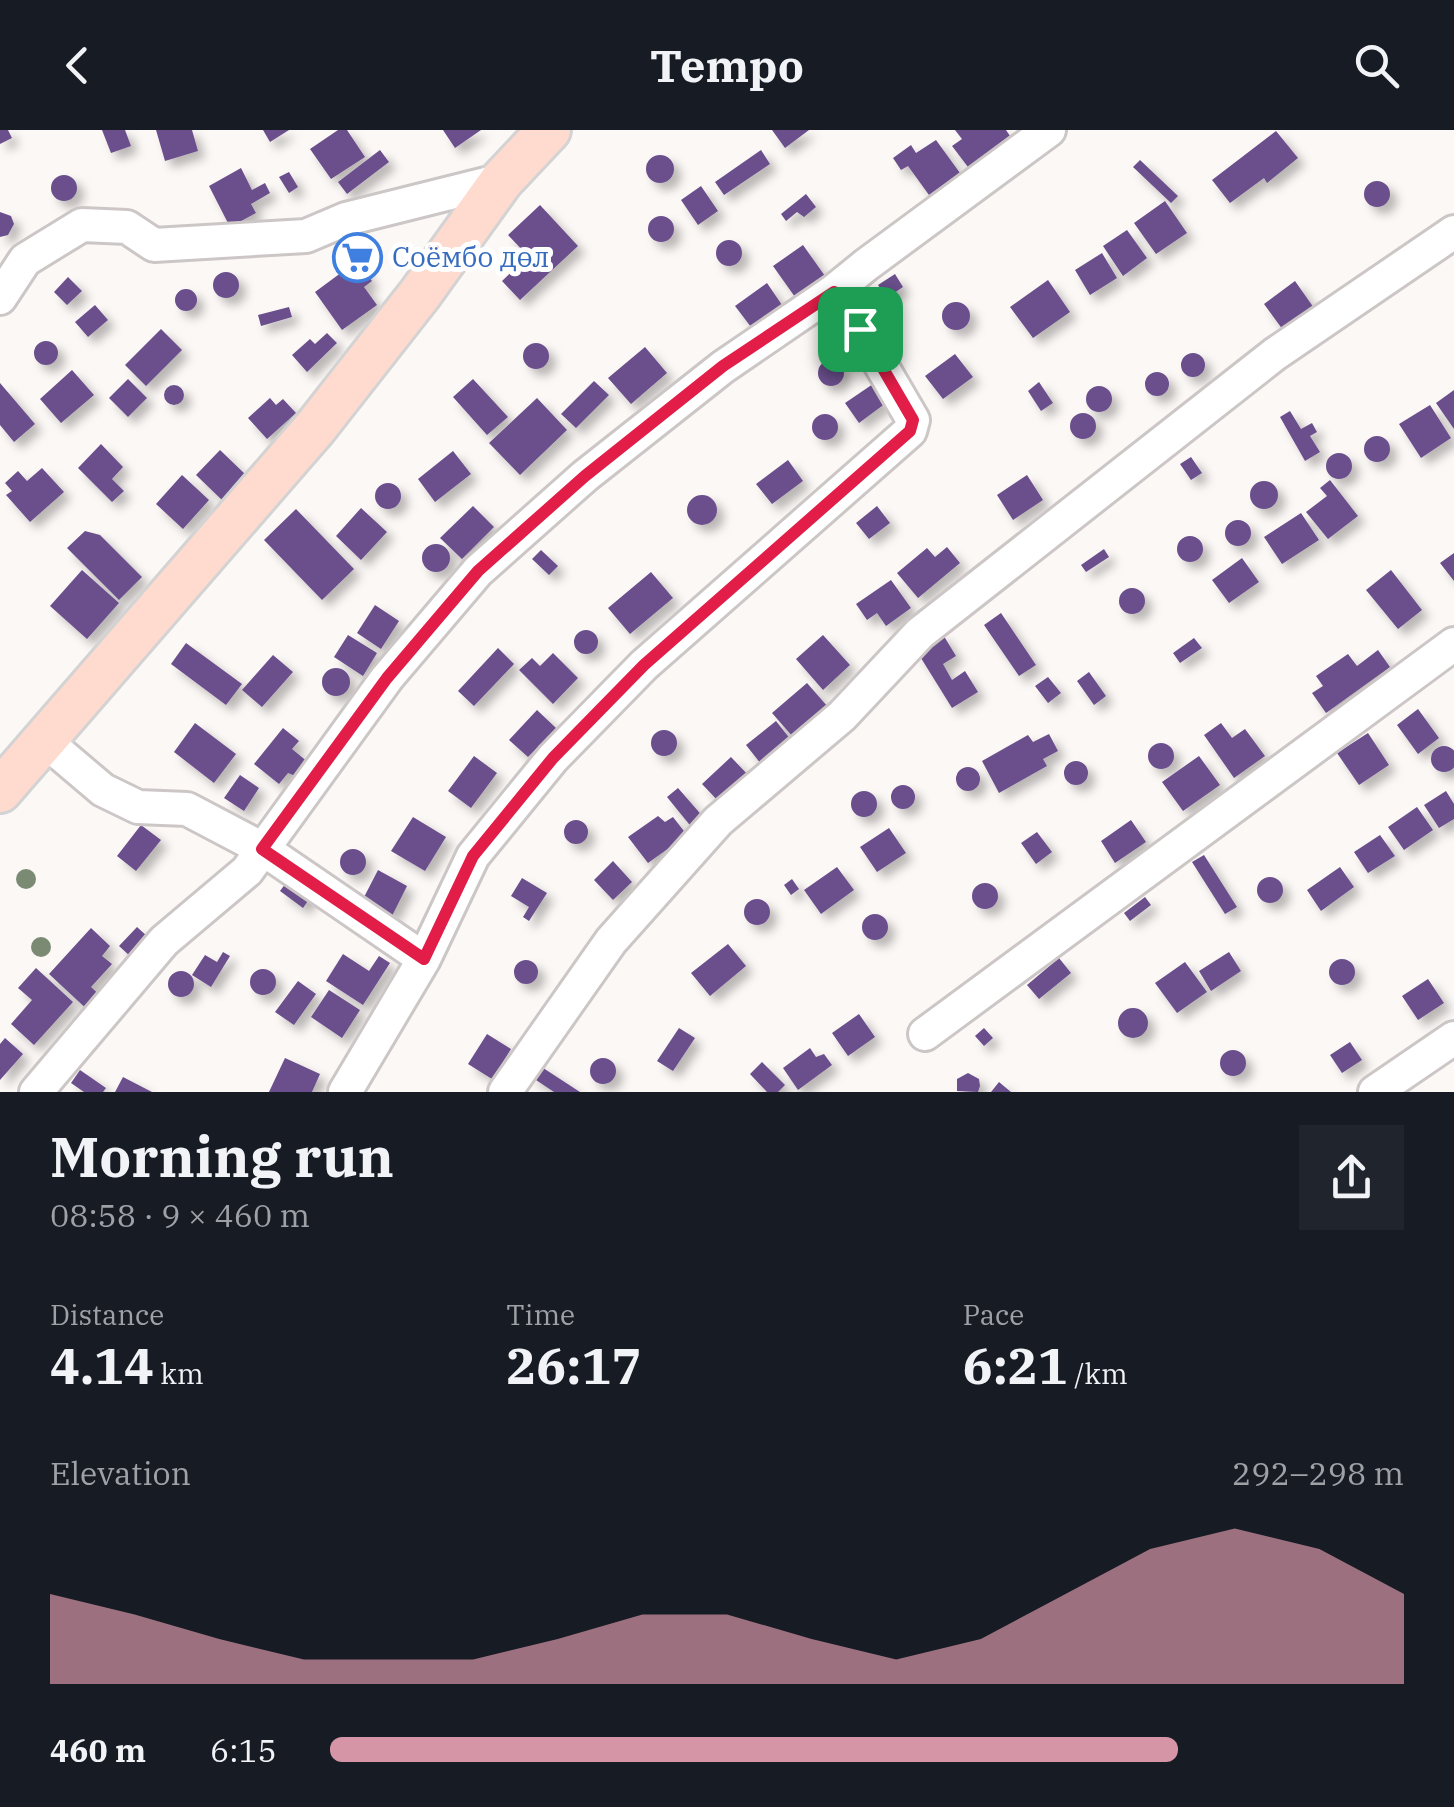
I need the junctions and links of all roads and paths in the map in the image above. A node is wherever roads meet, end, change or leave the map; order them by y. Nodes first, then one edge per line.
1 (549, 130) edge
2 (1049, 130) edge
3 (502, 180) junction
4 (1454, 232) edge
5 (834, 292) junction
6 (0, 298) edge
7 (1454, 644) edge
8 (44, 740) junction
9 (0, 790) edge
10 (262, 849) junction
11 (424, 959) junction
12 (925, 1034) dead end
13 (1454, 1038) edge
14 (36, 1092) edge
15 (345, 1092) edge
16 (505, 1092) edge
17 (1375, 1092) edge

1 - 3 main road
2 - 5 street
3 - 6 street
3 - 8 main road
4 - 16 street
5 - 10 street
5 - 11 street
7 - 12 street
8 - 9 main road
8 - 10 street
10 - 11 street
10 - 14 street
11 - 15 street
13 - 17 street

